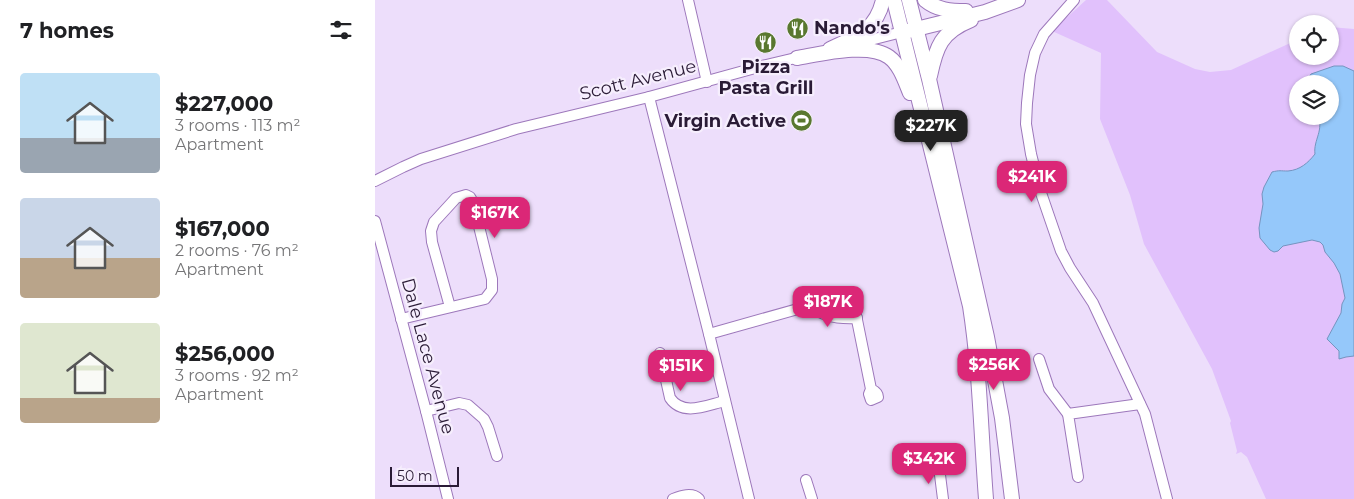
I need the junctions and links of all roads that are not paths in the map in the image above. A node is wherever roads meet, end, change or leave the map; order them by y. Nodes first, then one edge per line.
1 (688, 0) edge
2 (883, 0) edge
3 (894, 0) edge
4 (909, 0) edge
5 (925, 0) edge
6 (1074, 0) edge
7 (1013, 2) edge
8 (985, 12) junction
9 (916, 29) junction
10 (902, 32) junction
11 (827, 50) junction
12 (797, 58) junction
13 (929, 78) junction
14 (707, 82) junction
15 (649, 97) junction
16 (928, 138) junction
17 (375, 182) edge
18 (375, 221) edge
19 (811, 306) junction
20 (450, 307) junction
21 (857, 318) junction
22 (401, 319) junction
23 (709, 334) junction
24 (660, 353) dead end
25 (1039, 359) dead end
26 (871, 389) dead end
27 (725, 401) junction
28 (1140, 404) junction
29 (426, 410) junction
30 (1068, 414) junction
31 (497, 456) dead end
32 (939, 467) dead end
33 (1078, 477) dead end
34 (807, 480) dead end
35 (448, 499) edge
36 (673, 499) edge
37 (699, 499) edge
38 (749, 499) edge
39 (811, 499) edge
40 (943, 499) edge
41 (987, 499) edge
42 (1012, 499) edge
43 (1167, 499) edge

1 - 14 street
2 - 11 main road
3 - 10 main road
4 - 9 main road
5 - 8 main road
6 - 28 street
7 - 8 main road, Scott Avenue
7 - 13 main road
8 - 9 main road, Scott Avenue
9 - 10 main road, Scott Avenue
9 - 13 main road
10 - 11 street, Scott Avenue
10 - 16 main road
11 - 12 street, Scott Avenue
12 - 14 street, Scott Avenue
12 - 16 main road
13 - 42 main road
14 - 15 street, Scott Avenue
15 - 17 street, Scott Avenue
15 - 23 street
16 - 41 main road
18 - 22 street, Dale Lace Avenue
19 - 21 street
19 - 21 street
19 - 23 street
20 - 20 street
20 - 22 street
21 - 26 street
22 - 29 street, Dale Lace Avenue
23 - 27 street
24 - 27 street
25 - 30 street
27 - 38 street
28 - 30 street
28 - 43 street
29 - 31 street
29 - 35 street, Dale Lace Avenue
30 - 33 street
32 - 40 street
34 - 39 street
36 - 37 street

